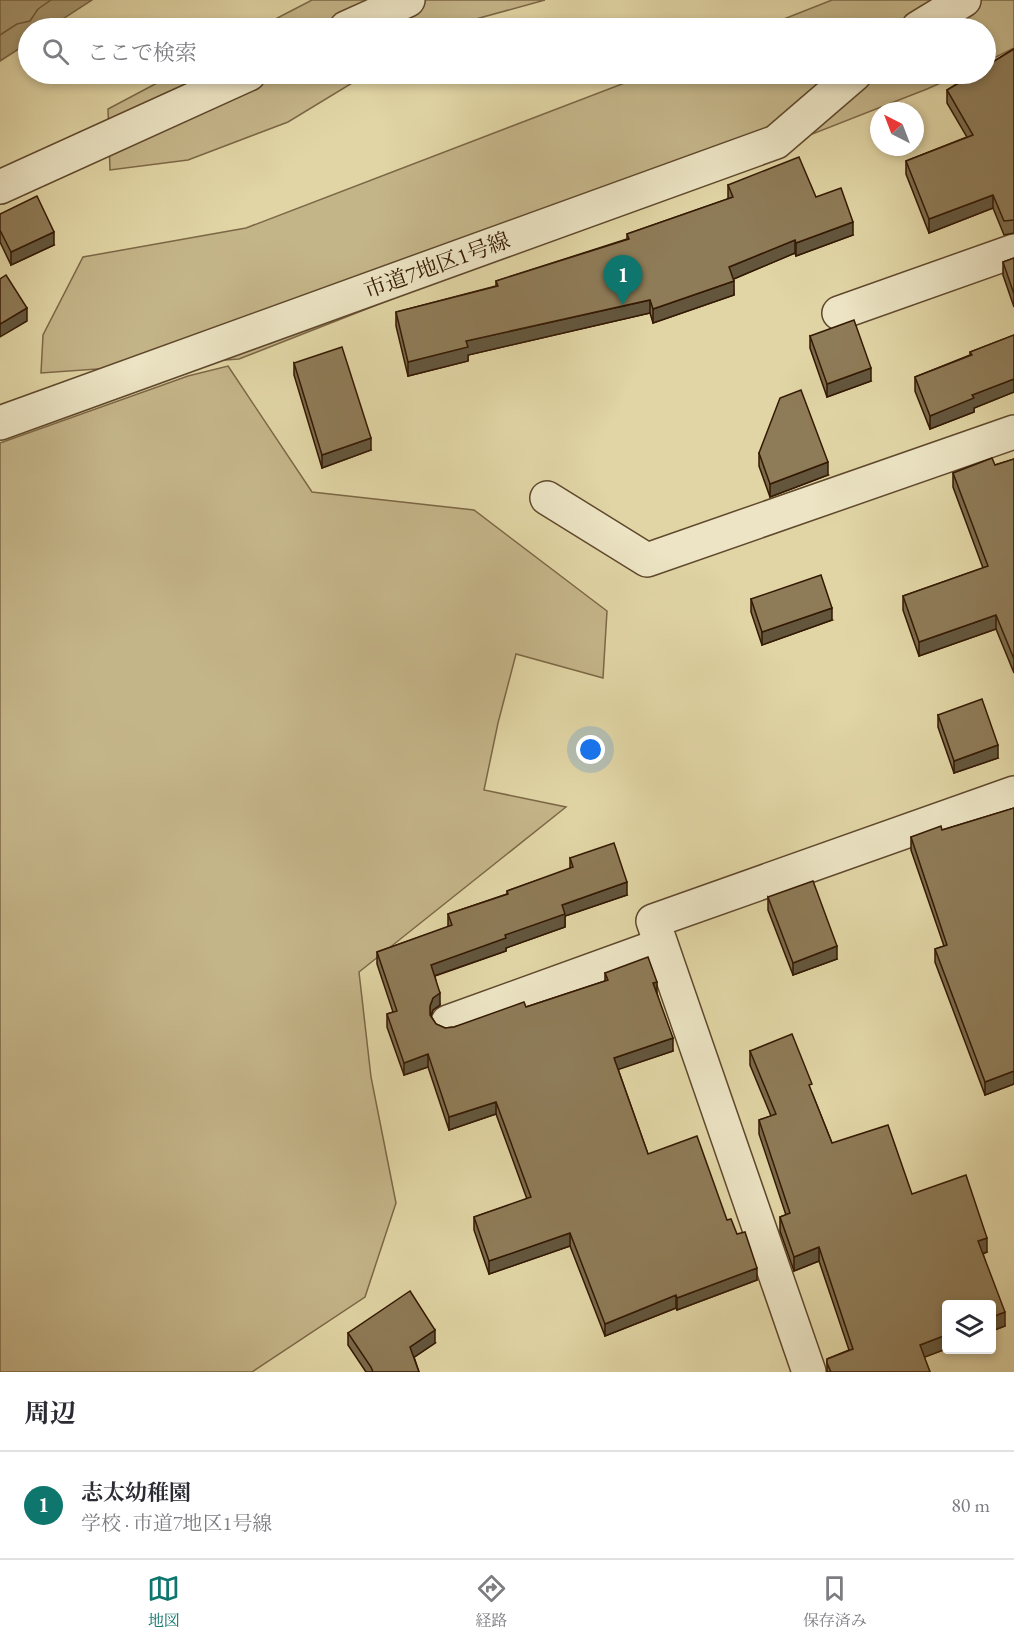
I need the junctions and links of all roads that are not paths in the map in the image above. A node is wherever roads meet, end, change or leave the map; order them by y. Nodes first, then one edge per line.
1 (408, 0) edge
2 (964, 0) edge
3 (368, 18) edge
4 (934, 18) edge
5 (227, 84) edge
6 (843, 84) edge
7 (0, 187) edge
8 (1014, 251) edge
9 (839, 313) dead end
10 (0, 423) edge
11 (1014, 432) edge
12 (547, 498) dead end
13 (1014, 794) edge
14 (661, 945) junction
15 (448, 1022) dead end
16 (808, 1372) edge

1 - 3 street
2 - 4 street
5 - 7 street
6 - 10 street, 市道7地区1号線
8 - 9 street
11 - 12 street
13 - 14 street
14 - 15 street
14 - 16 street

